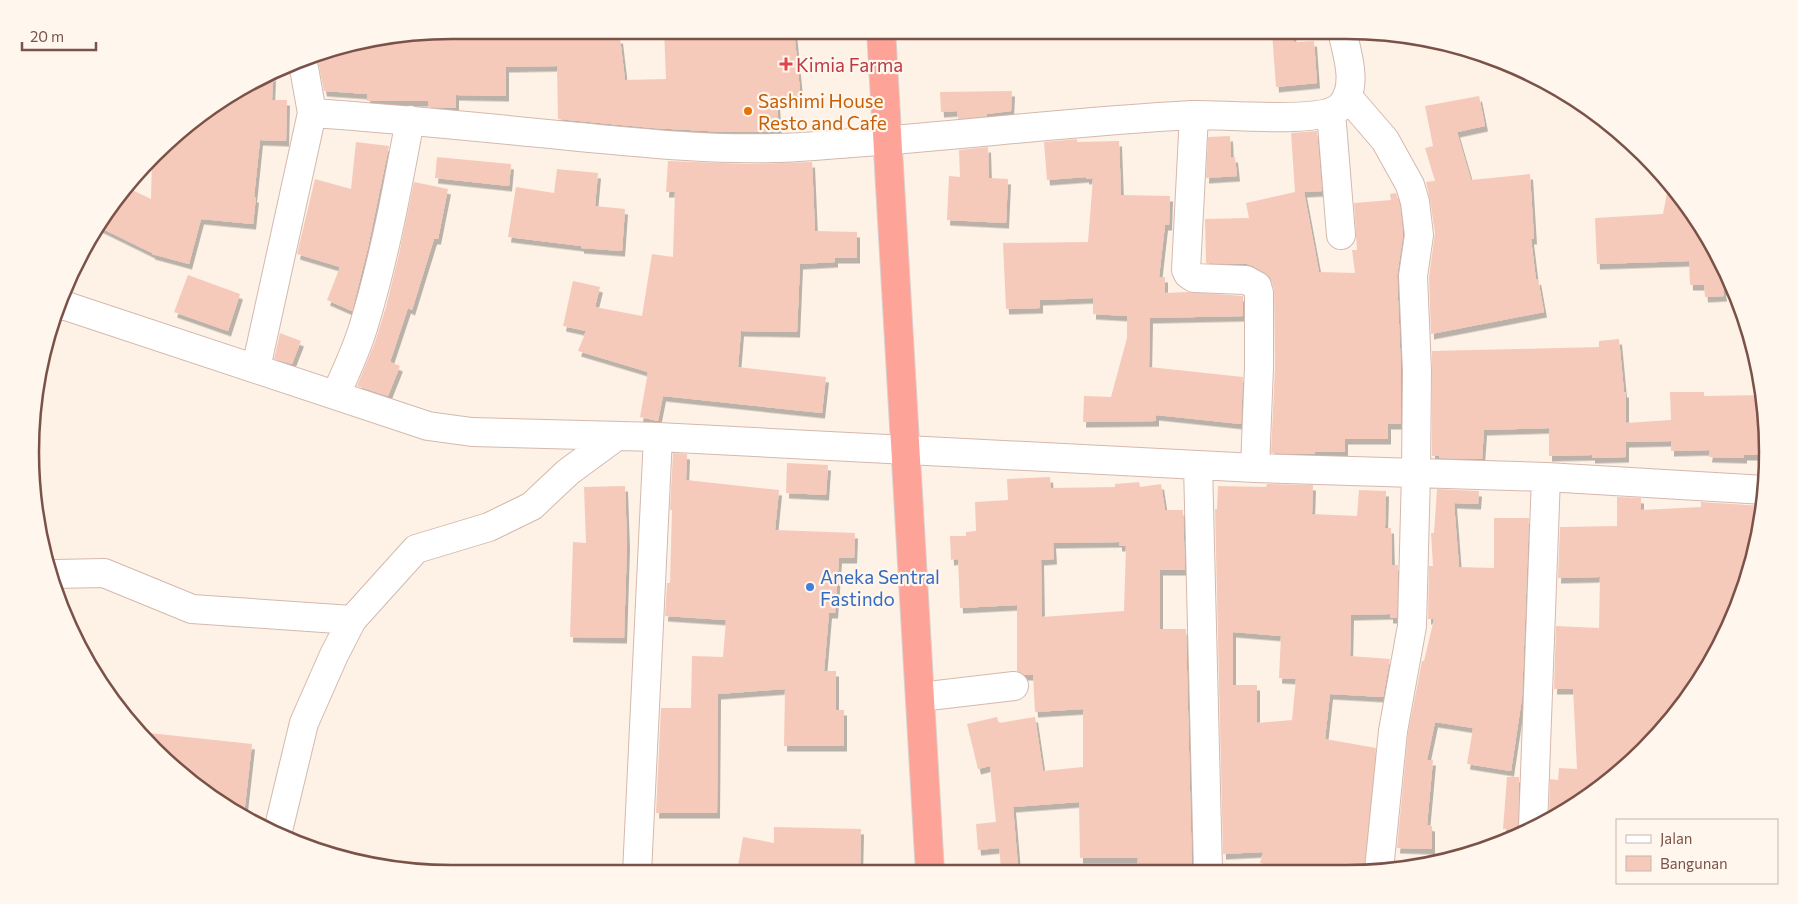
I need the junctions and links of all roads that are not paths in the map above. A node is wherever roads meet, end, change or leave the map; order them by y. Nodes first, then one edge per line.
1 (882, 39) edge
2 (1344, 39) edge
3 (303, 67) edge
4 (1339, 104) junction
5 (312, 113) junction
6 (1194, 115) junction
7 (410, 120) junction
8 (888, 141) junction
9 (1341, 235) dead end
10 (66, 306) edge
11 (256, 368) junction
12 (336, 395) junction
13 (616, 436) junction
14 (658, 437) junction
15 (905, 450) junction
16 (1198, 465) junction
17 (1255, 468) junction
18 (1416, 473) junction
19 (1546, 477) junction
20 (1757, 490) edge
21 (58, 574) edge
22 (352, 620) junction
23 (1014, 686) dead end
24 (920, 697) junction
25 (1532, 821) edge
26 (279, 827) edge
27 (1380, 864) edge
28 (637, 865) edge
29 (930, 865) edge
30 (1208, 865) edge

1 - 8 highway
2 - 4 street
3 - 5 street
4 - 6 street
4 - 9 street
4 - 18 street
5 - 7 street
5 - 11 street
6 - 8 street
6 - 17 street
7 - 8 street
7 - 12 street
8 - 15 highway
10 - 11 street
11 - 12 street
12 - 13 street
13 - 14 street
13 - 22 street
14 - 15 street
14 - 28 street
15 - 16 street
15 - 24 highway
16 - 17 street
16 - 30 street
17 - 18 street
18 - 19 street
18 - 27 street
19 - 20 street
19 - 25 street
21 - 22 street
22 - 26 street
23 - 24 street
24 - 29 highway

